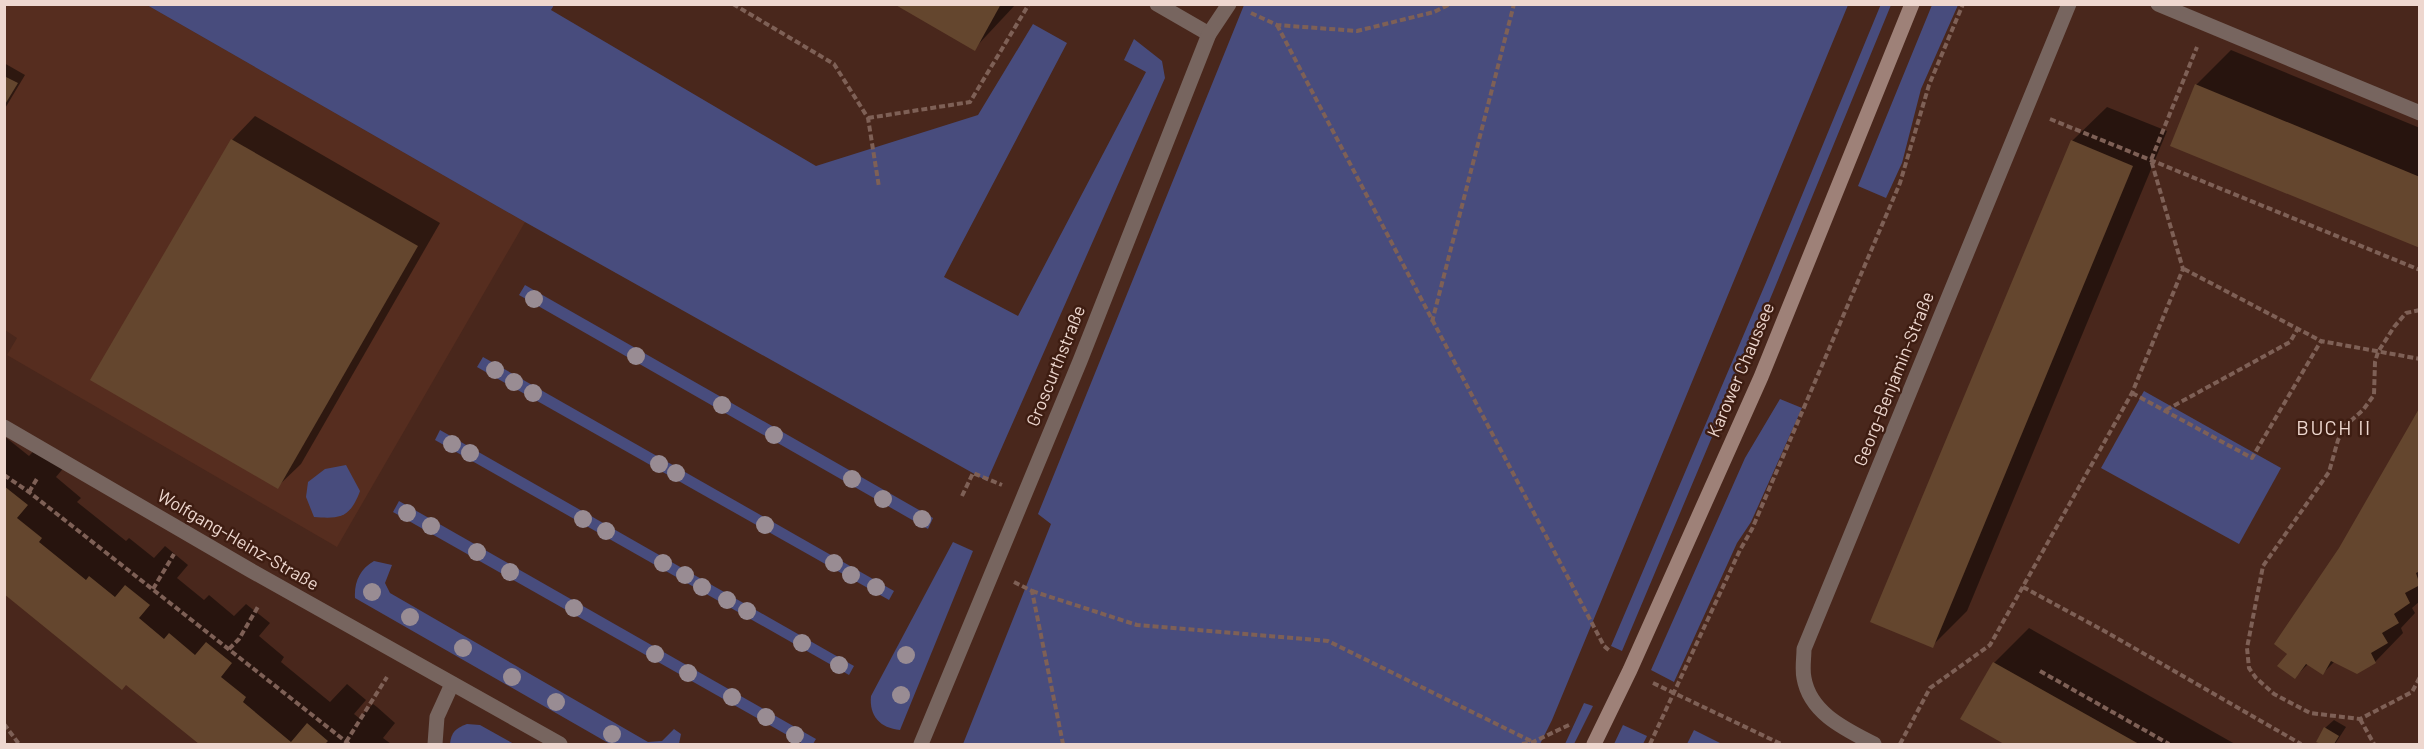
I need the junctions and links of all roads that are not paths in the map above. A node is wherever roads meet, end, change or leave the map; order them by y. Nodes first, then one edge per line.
1 (1157, 4) edge
2 (1229, 4) edge
3 (1912, 4) edge
4 (2069, 4) edge
5 (2158, 4) edge
6 (1209, 34) junction
7 (2420, 113) edge
8 (4, 427) edge
9 (452, 684) junction
10 (435, 744) edge
11 (560, 744) edge
12 (921, 744) edge
13 (1594, 744) edge
14 (1874, 744) edge

1 - 6 street
2 - 6 street, Groscurthstraße
3 - 13 main road, Karower Chaussee
4 - 14 street, Georg-Benjamin-Straße
5 - 7 street
6 - 12 street, Groscurthstraße
8 - 9 street, Wolfgang-Heinz-Straße
9 - 10 street
9 - 11 street, Wolfgang-Heinz-Straße

